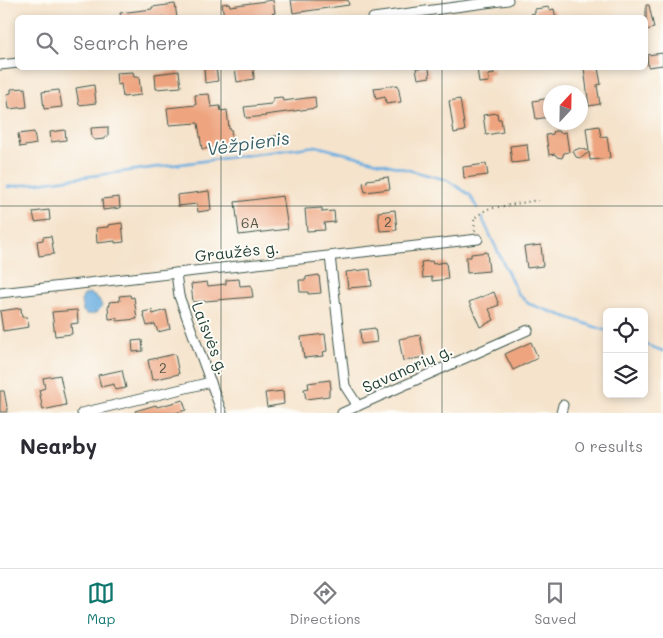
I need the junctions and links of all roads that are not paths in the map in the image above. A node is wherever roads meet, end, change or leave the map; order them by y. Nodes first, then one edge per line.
1 (508, 0) edge
2 (396, 15) edge
3 (15, 63) edge
4 (0, 65) edge
5 (478, 239) road end
6 (330, 256) junction
7 (176, 274) junction
8 (0, 293) edge
9 (528, 330) dead end
10 (211, 382) junction
11 (358, 406) junction
12 (82, 413) edge
13 (222, 413) edge
14 (342, 413) edge

1 - 2 street
3 - 4 street
5 - 6 street, Graužės g.
6 - 7 street, Graužės g.
6 - 11 street, Savanorių g.
7 - 8 street, Graužės g.
7 - 10 street, Laisvės g.
9 - 11 street, Savanorių g.
10 - 12 street
10 - 13 street, Laisvės g.
11 - 14 street

